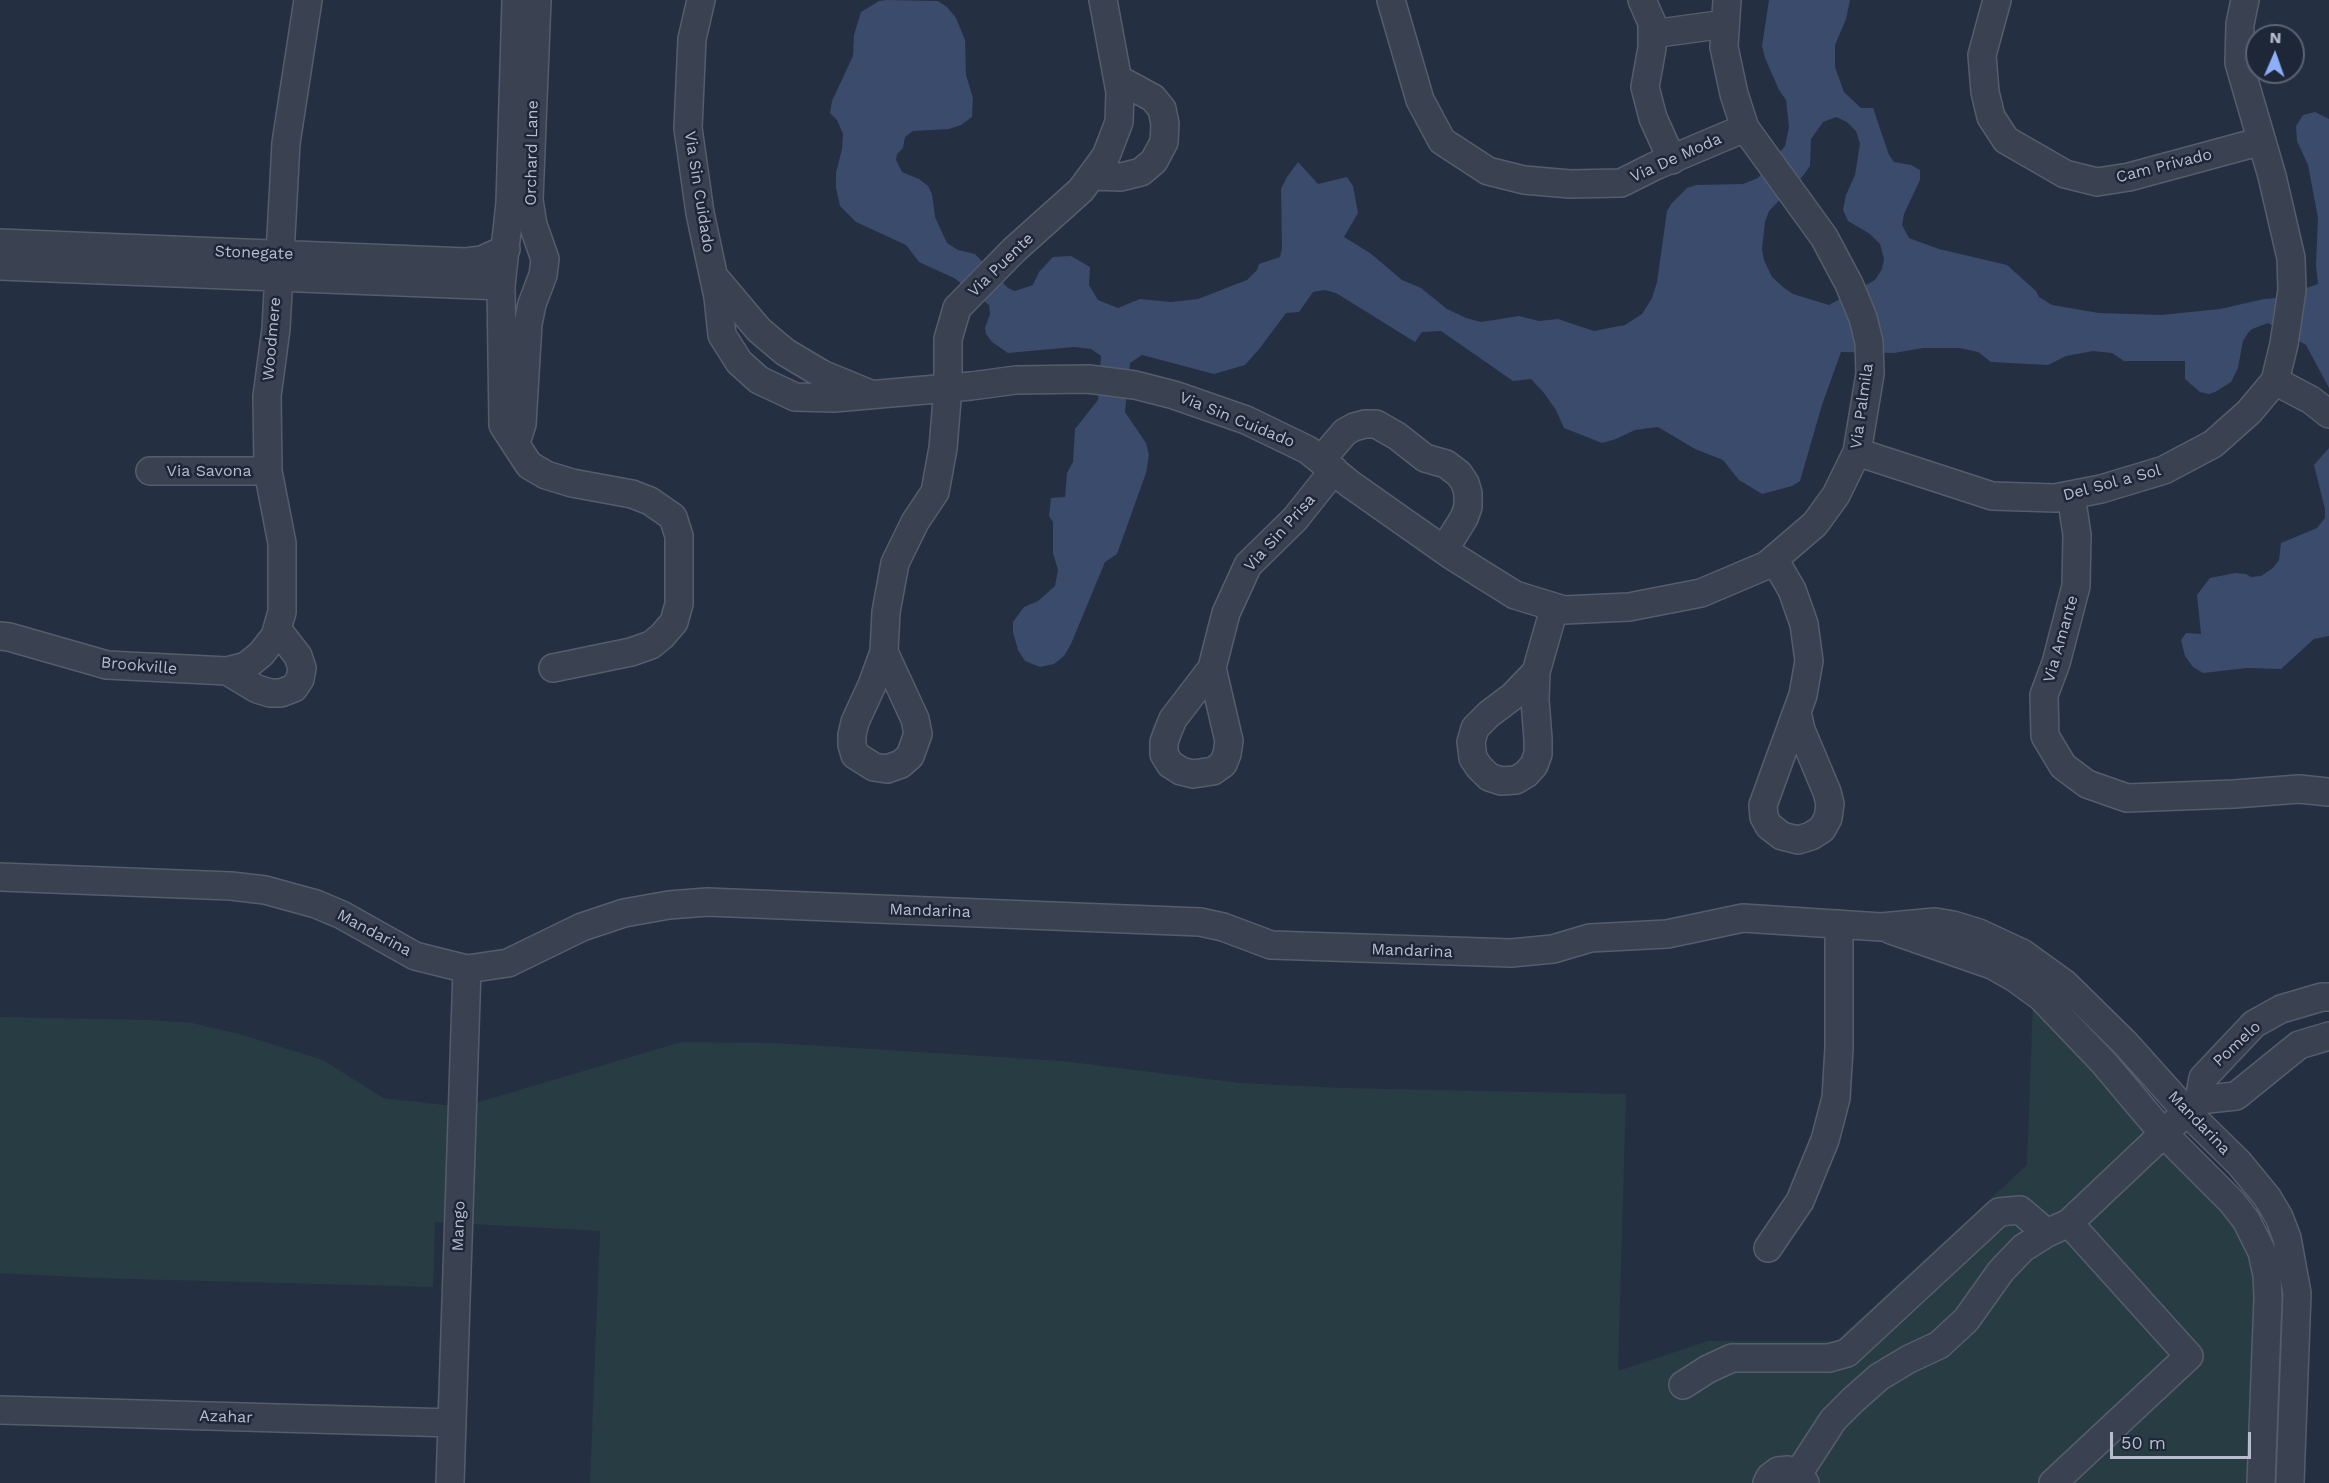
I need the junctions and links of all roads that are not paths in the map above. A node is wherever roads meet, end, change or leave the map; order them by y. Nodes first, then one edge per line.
1 (308, 0) edge
2 (516, 0) edge
3 (537, 0) edge
4 (701, 0) edge
5 (1103, 0) edge
6 (1392, 0) edge
7 (1642, 0) edge
8 (1977, 0) edge
9 (1997, 0) edge
10 (2245, 0) edge
11 (1726, 12) edge
12 (1652, 34) junction
13 (1987, 34) junction
14 (1118, 79) junction
15 (1745, 128) junction
16 (2262, 141) junction
17 (1672, 160) junction
18 (1092, 176) junction
19 (0, 243) edge
20 (506, 249) junction
21 (42, 256) junction
22 (278, 265) junction
23 (0, 266) edge
24 (714, 277) junction
25 (501, 283) junction
26 (538, 283) junction
27 (772, 341) junction
28 (747, 369) junction
29 (2275, 381) junction
30 (948, 388) junction
31 (874, 395) junction
32 (2329, 414) edge
33 (516, 443) junction
34 (1857, 452) junction
35 (1327, 465) junction
36 (150, 471) dead end
37 (268, 471) junction
38 (2071, 495) junction
39 (1444, 550) junction
40 (1774, 559) junction
41 (1554, 609) junction
42 (277, 629) junction
43 (0, 636) edge
44 (884, 652) dead end
45 (553, 668) dead end
46 (1212, 668) dead end
47 (237, 669) junction
48 (1536, 672) dead end
49 (1797, 712) dead end
50 (2326, 789) edge
51 (0, 878) edge
52 (1839, 924) junction
53 (1881, 927) junction
54 (467, 969) junction
55 (2329, 997) edge
56 (2296, 1005) junction
57 (2318, 1039) edge
58 (2126, 1044) junction
59 (2104, 1063) junction
60 (2193, 1106) junction
61 (2163, 1133) junction
62 (2259, 1187) junction
63 (2237, 1208) junction
64 (2058, 1228) junction
65 (1768, 1248) dead end
66 (1683, 1385) dead end
67 (0, 1410) edge
68 (452, 1423) junction
69 (1801, 1478) edge
70 (450, 1483) edge
71 (1767, 1483) edge
72 (2053, 1483) edge
73 (2261, 1483) edge
74 (2290, 1483) edge

1 - 22 street, Woodmere
2 - 20 street, Orchard Lane
3 - 26 street, Orchard Lane
4 - 24 street, Via Sin Cuidado
5 - 14 street, Via Puente
6 - 17 street, Via De Moda
7 - 12 street
8 - 13 street, Cam Privado
9 - 13 street, Cam Privado
10 - 16 street, Del Sol a Sol
11 - 12 street
11 - 15 street, Via Palmila
12 - 17 street
13 - 16 street, Cam Privado
14 - 18 street, Via Puente
14 - 18 street
15 - 17 street, Via De Moda
15 - 34 street, Via Palmila
16 - 29 street, Del Sol a Sol
18 - 30 street, Via Puente
19 - 21 street, Stonegate
20 - 22 street, Stonegate
20 - 25 street, Orchard Lane
21 - 22 street, Stonegate
21 - 23 street, Stonegate
22 - 25 street, Stonegate
22 - 37 street, Woodmere
24 - 27 street, Via Sin Cuidado
24 - 28 street, Via Sin Cuidado
25 - 26 street, Stonegate
25 - 33 street, Orchard Lane
26 - 33 street, Orchard Lane
27 - 28 street
27 - 31 street, Via Sin Cuidado
28 - 31 street, Via Sin Cuidado
29 - 32 street
29 - 38 street, Del Sol a Sol
30 - 31 street, Via Sin Cuidado
30 - 35 street, Via Sin Cuidado
30 - 44 street, Via Puente
33 - 45 street, Orchard Lane
34 - 38 street, Del Sol a Sol
34 - 40 street, Via Palmila
35 - 39 street, Via Sin Cuidado
35 - 39 street, Via Sin Prisa
35 - 46 street, Via Sin Prisa
36 - 37 street, Via Savona
37 - 42 street, Woodmere
38 - 50 street, Via Amante
39 - 41 street, Via Sin Cuidado
40 - 41 street, Via Palmila
40 - 49 street
41 - 48 street
42 - 47 street, Woodmere
42 - 47 street
43 - 47 street, Brookville
51 - 54 street, Mandarina
52 - 53 street, Mandarina
52 - 54 street, Mandarina
52 - 65 street
53 - 58 street, Mandarina
53 - 59 street, Mandarina
54 - 68 street, Mango
55 - 56 street, Pomelo
56 - 57 street
56 - 60 street, Pomelo
57 - 60 street
58 - 59 street
58 - 60 street, Mandarina
59 - 61 street, Mandarina
60 - 61 street, Pomelo
60 - 62 street, Mandarina
61 - 63 street, Mandarina
61 - 64 street, Pomelo
62 - 63 street
62 - 74 street, Mandarina
63 - 73 street, Mandarina
64 - 66 street
64 - 69 street, Pomelo
64 - 72 street
67 - 68 street, Azahar
68 - 70 street, Mango
69 - 71 street

